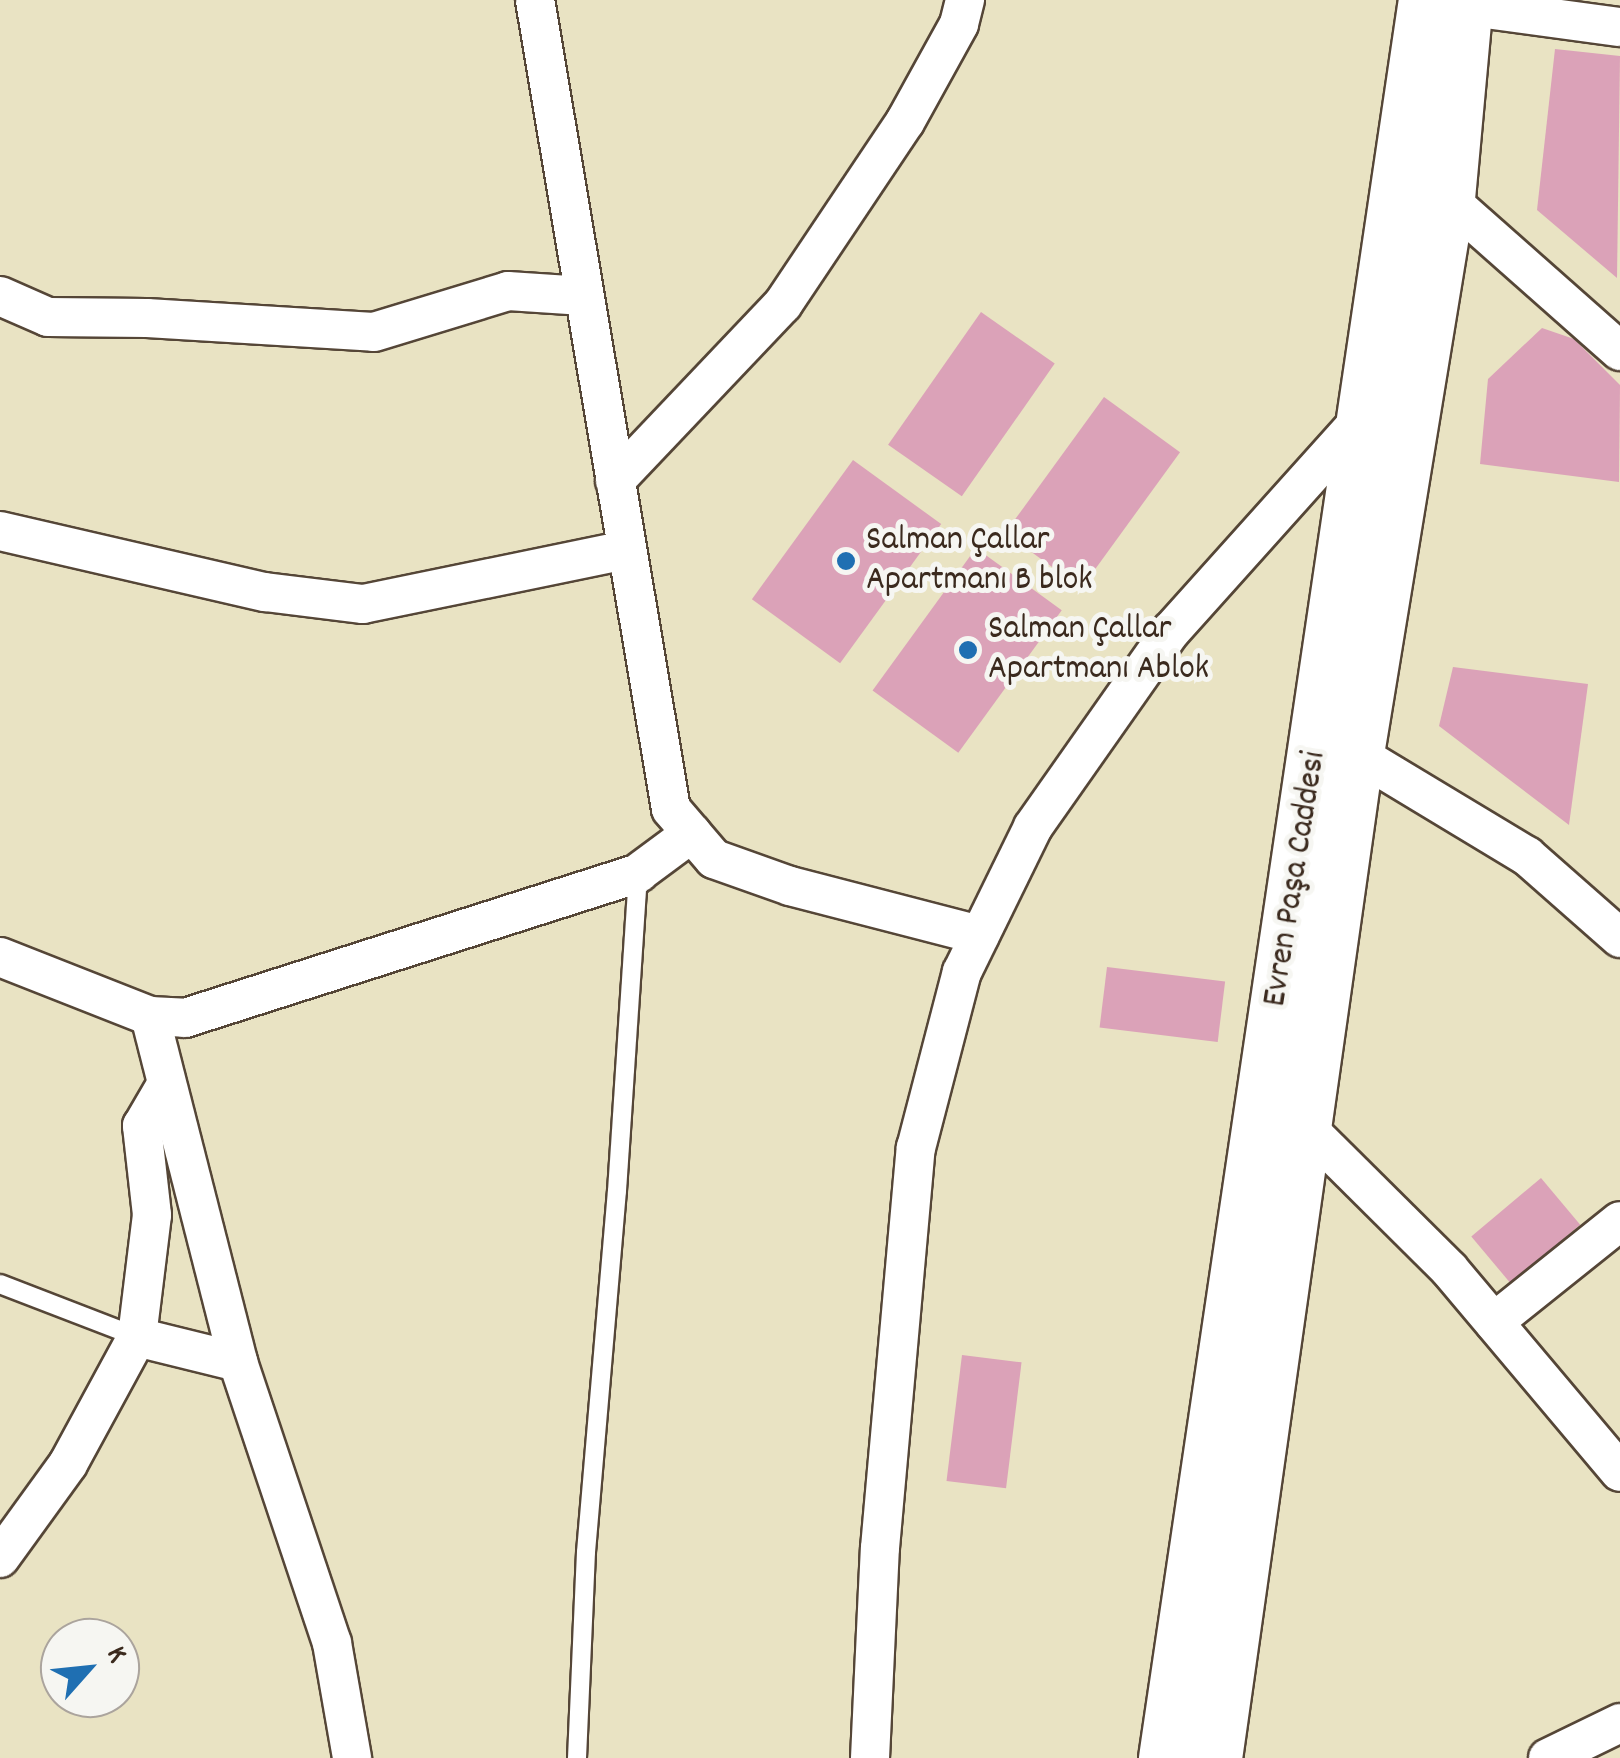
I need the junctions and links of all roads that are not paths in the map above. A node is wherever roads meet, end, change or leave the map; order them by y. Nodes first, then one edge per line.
1 (536, 0) edge
2 (965, 0) edge
3 (1452, 2) edge
4 (1620, 27) edge
5 (1447, 198) junction
6 (0, 296) edge
7 (584, 296) junction
8 (1620, 351) edge
9 (1368, 412) junction
10 (615, 481) junction
11 (0, 531) edge
12 (627, 550) junction
13 (1356, 753) junction
14 (692, 832) junction
15 (638, 872) junction
16 (980, 936) junction
17 (1620, 938) edge
18 (0, 958) edge
19 (150, 1016) junction
20 (166, 1085) junction
21 (1303, 1124) junction
22 (1620, 1221) edge
23 (0, 1284) edge
24 (1494, 1322) junction
25 (137, 1337) junction
26 (238, 1362) junction
27 (1620, 1472) edge
28 (2, 1552) edge
29 (1617, 1730) edge
30 (352, 1758) edge
31 (577, 1758) edge
32 (870, 1758) edge
33 (1166, 1758) edge
34 (1214, 1758) edge
35 (1548, 1758) edge

1 - 7 street
2 - 10 street
3 - 4 street
3 - 5 highway, Evren Paşa Caddesi
3 - 9 highway, Evren Paşa Caddesi
5 - 8 street
5 - 13 highway, Evren Paşa Caddesi
6 - 7 street
7 - 10 street
9 - 16 street
9 - 33 highway, Evren Paşa Caddesi
10 - 12 street
11 - 12 street
12 - 14 street
13 - 17 street
13 - 21 highway, Evren Paşa Caddesi
14 - 15 street
14 - 16 street
15 - 19 street
15 - 31 lane
16 - 32 street
18 - 19 street
19 - 20 street
20 - 25 street
20 - 26 street
21 - 24 street
21 - 34 highway, Evren Paşa Caddesi
22 - 24 street
23 - 25 lane
24 - 27 street
25 - 26 street
25 - 28 street
26 - 30 street
29 - 35 street

